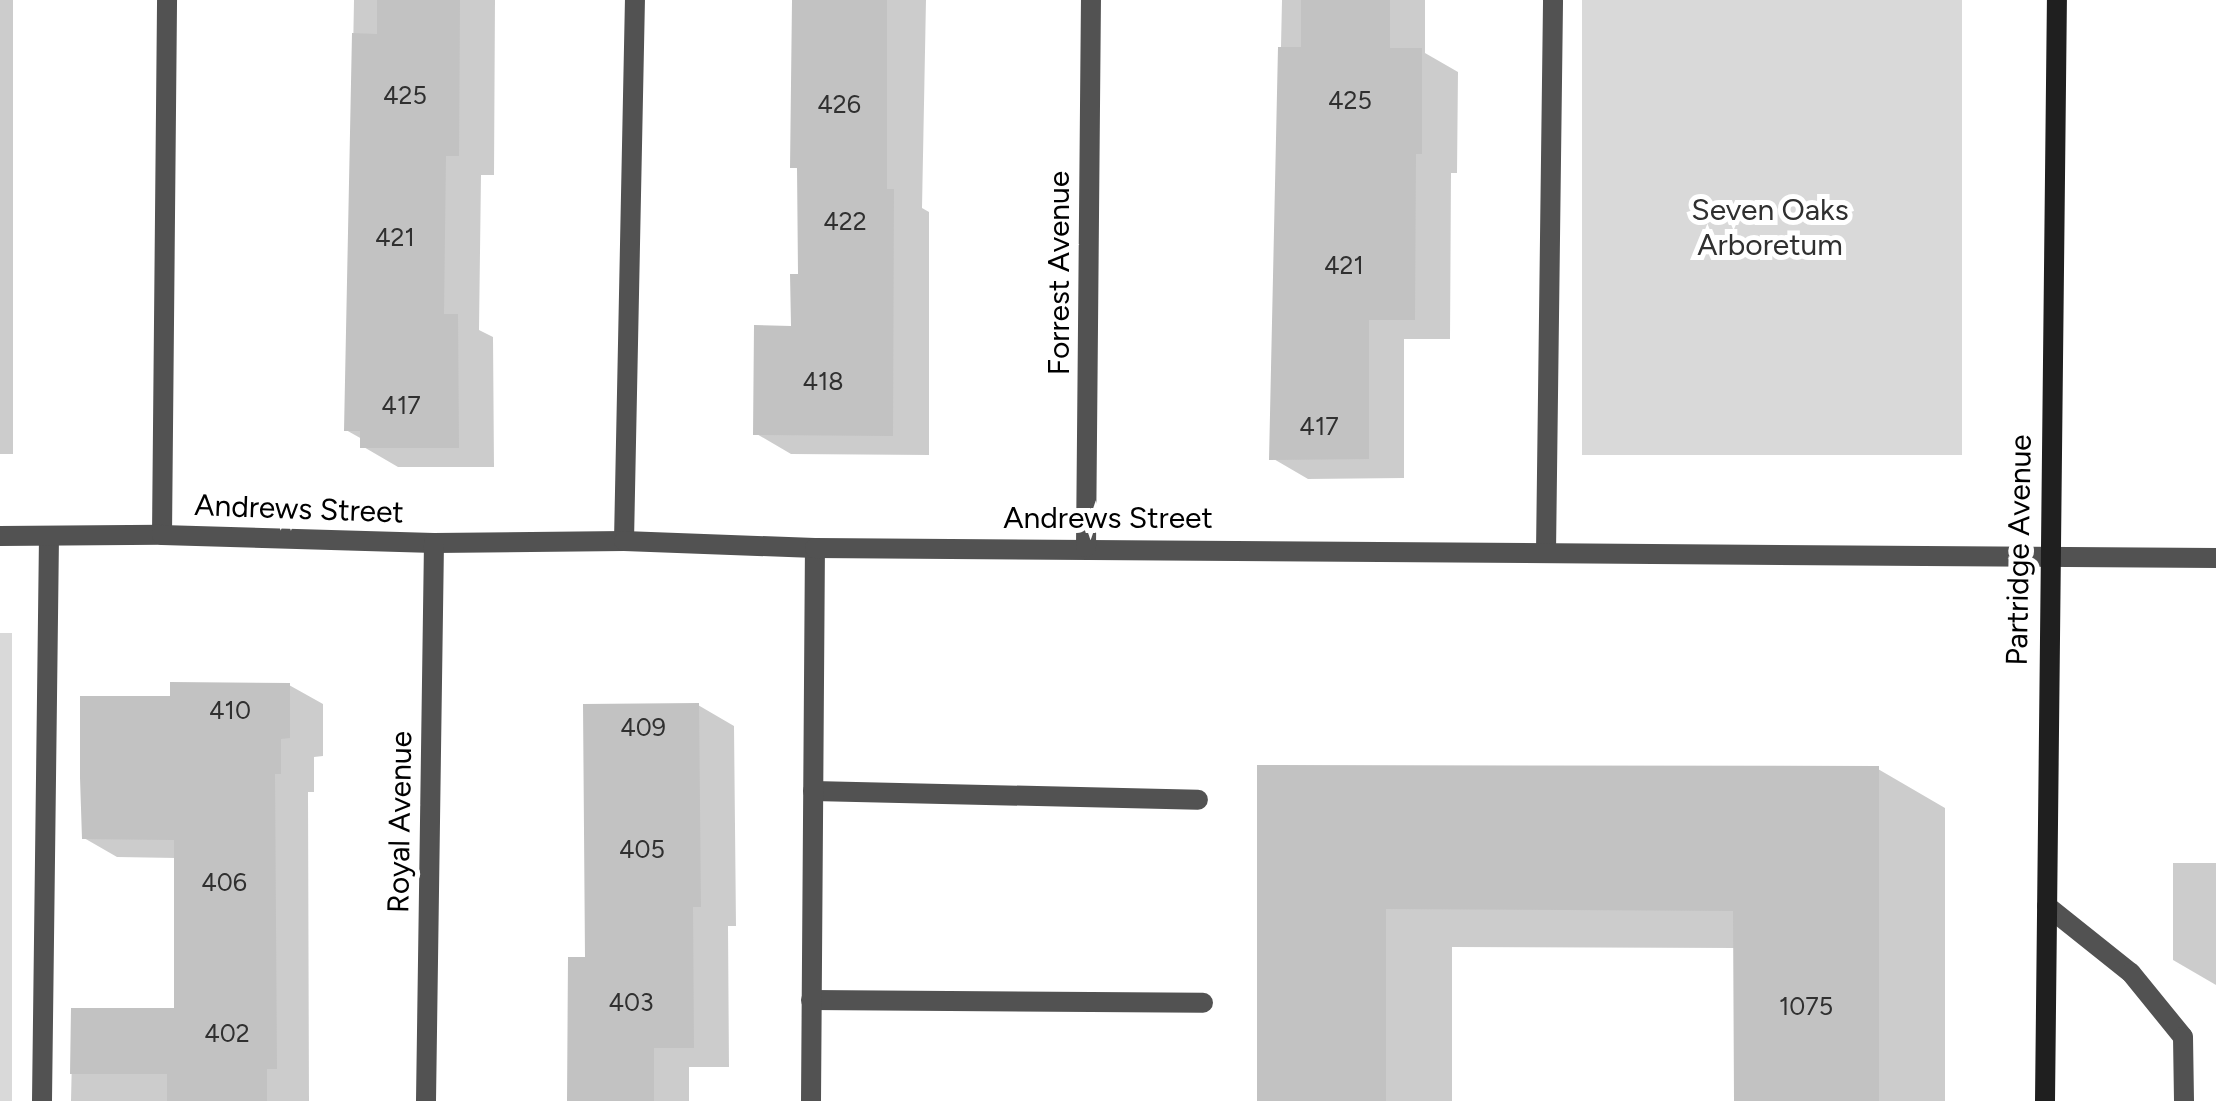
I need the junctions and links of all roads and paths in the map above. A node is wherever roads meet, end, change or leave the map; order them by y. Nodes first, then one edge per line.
1 (168, 0) edge
2 (634, 0) edge
3 (1091, 0) edge
4 (1553, 0) edge
5 (2057, 0) edge
6 (162, 535) junction
7 (0, 536) edge
8 (49, 537) junction
9 (624, 541) junction
10 (434, 543) junction
11 (1086, 546) junction
12 (815, 548) junction
13 (1546, 552) junction
14 (2049, 556) junction
15 (2216, 558) edge
16 (813, 791) junction
17 (1198, 800) dead end
18 (2047, 906) junction
19 (811, 1000) junction
20 (1202, 1003) dead end
21 (42, 1101) edge
22 (426, 1101) edge
23 (811, 1101) edge
24 (2045, 1101) edge
25 (2184, 1101) edge

1 - 6 street
2 - 9 street
3 - 11 street, Forrest Avenue
4 - 13 street
5 - 14 main road, Partridge Avenue
6 - 8 street, Andrews Street
6 - 10 street, Andrews Street
7 - 8 street, Andrews Street
8 - 21 street
9 - 10 street, Andrews Street
9 - 12 street, Andrews Street
10 - 22 street, Royal Avenue
11 - 12 street, Andrews Street
11 - 13 street, Andrews Street
12 - 16 street
13 - 14 street, Andrews Street
14 - 15 street, Andrews Street
14 - 18 main road, Partridge Avenue
16 - 17 street
16 - 19 street
18 - 24 main road, Partridge Avenue
18 - 25 street
19 - 20 street
19 - 23 street

